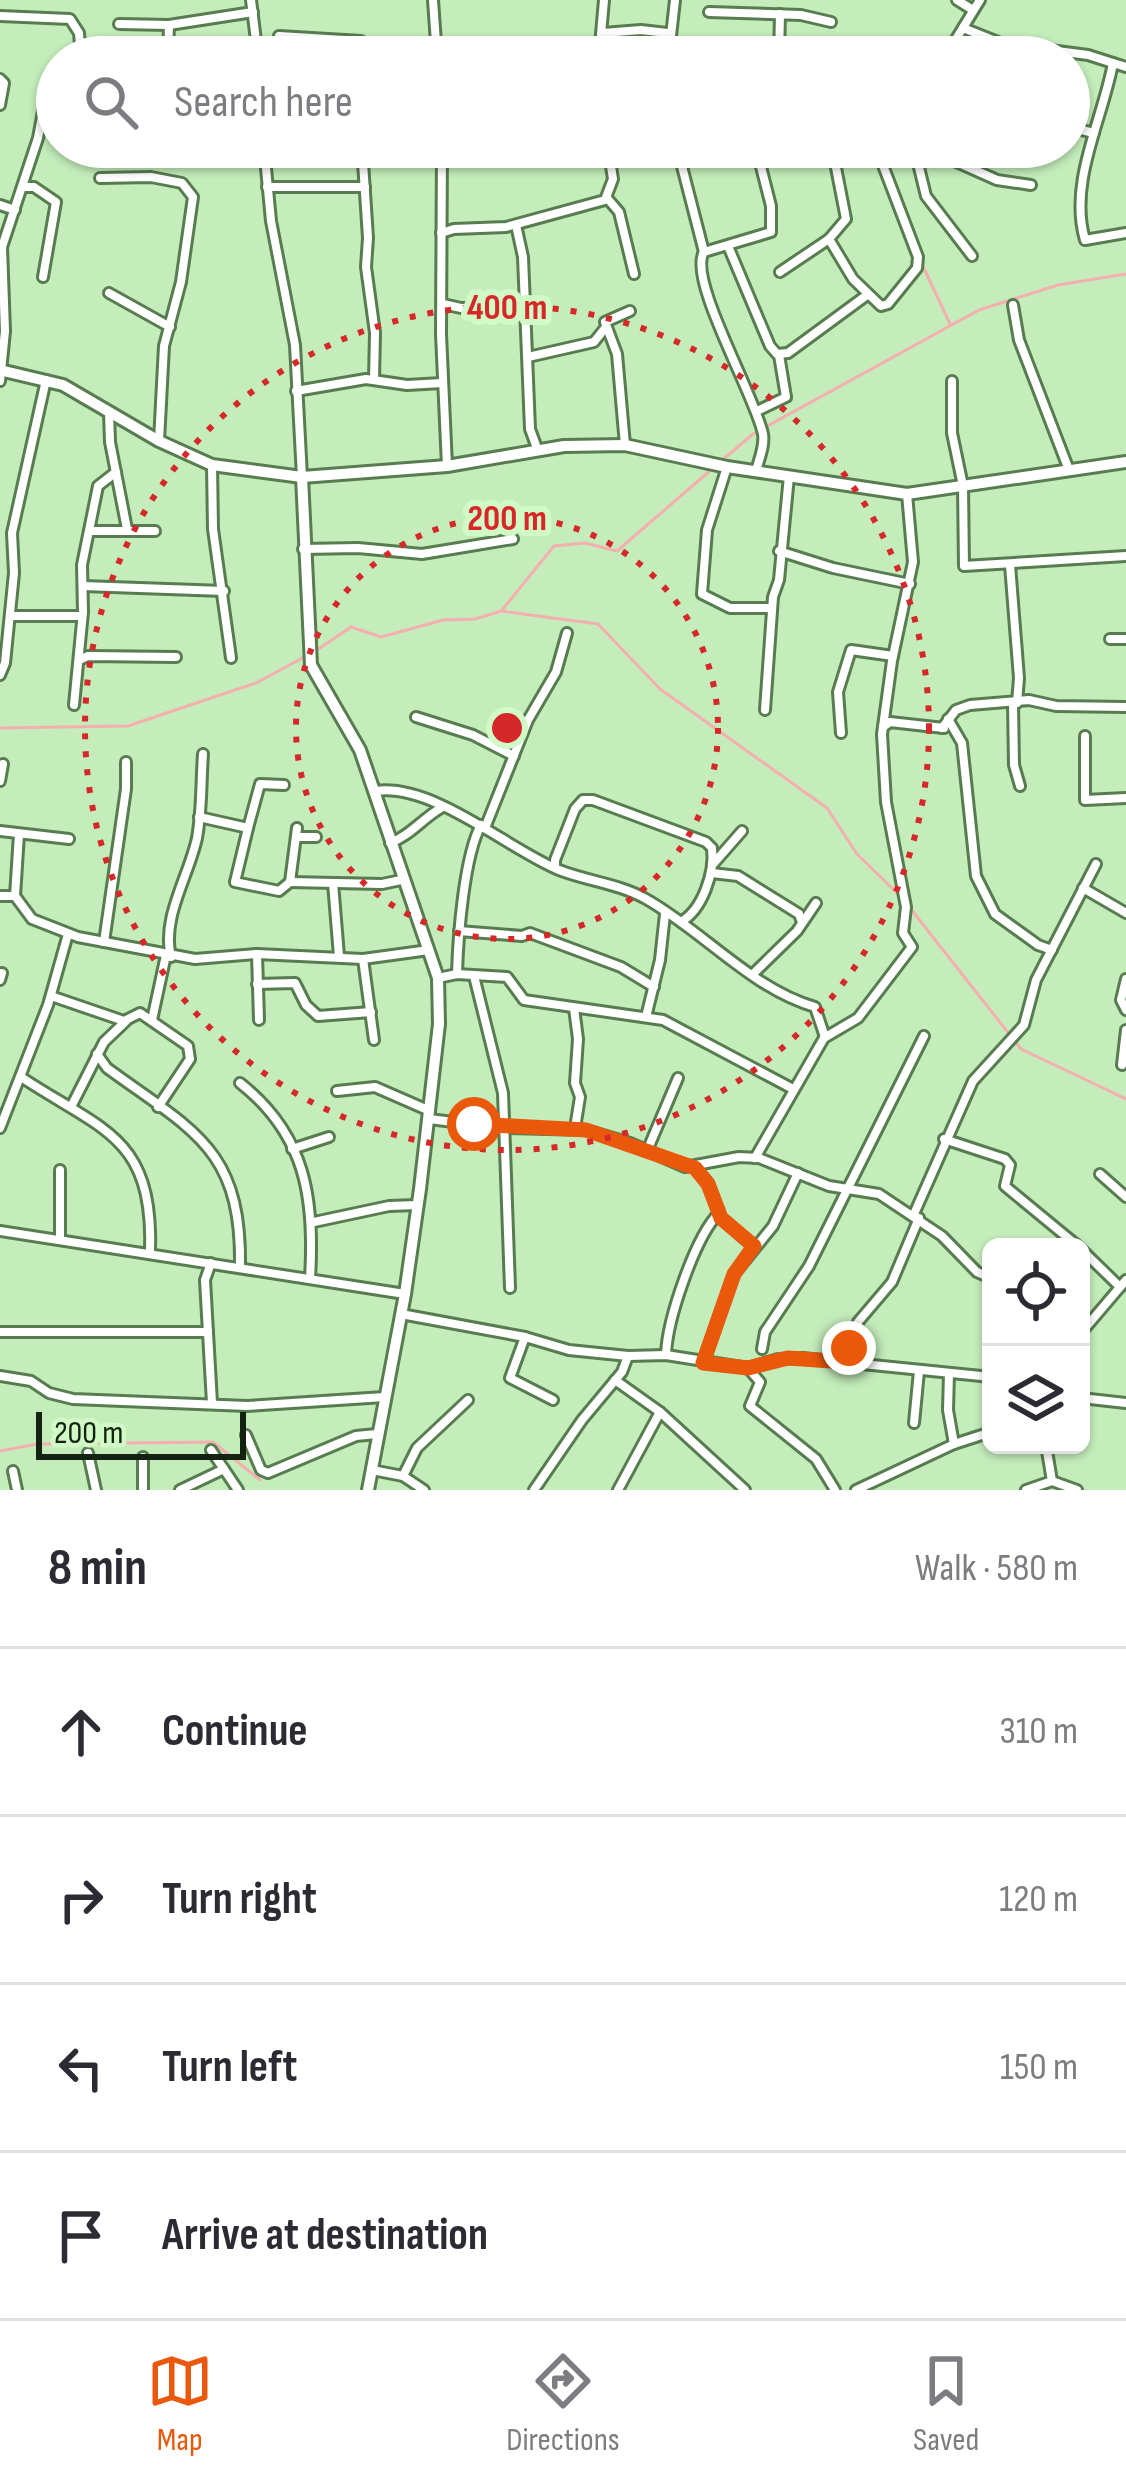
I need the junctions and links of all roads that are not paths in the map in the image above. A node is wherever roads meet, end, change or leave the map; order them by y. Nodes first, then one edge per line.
1 (251, 0) edge
2 (433, 0) edge
3 (604, 0) edge
4 (675, 0) edge
5 (956, 0) edge
6 (980, 0) edge
7 (974, 10) junction
8 (253, 12) junction
9 (709, 12) dead end
10 (780, 14) junction
11 (0, 16) edge
12 (831, 22) dead end
13 (118, 24) dead end
14 (170, 25) junction
15 (963, 28) junction
16 (603, 33) junction
17 (80, 36) edge
18 (169, 36) edge
19 (256, 36) edge
20 (436, 36) edge
21 (602, 36) edge
22 (668, 36) edge
23 (670, 36) edge
24 (779, 36) edge
25 (958, 36) edge
26 (983, 36) edge
27 (1090, 56) edge
28 (1113, 63) junction
29 (1126, 67) edge
30 (0, 79) edge
31 (0, 105) edge
32 (1090, 132) edge
33 (1094, 133) junction
34 (36, 142) edge
35 (1090, 155) edge
36 (266, 168) edge
37 (364, 168) edge
38 (442, 168) edge
39 (611, 168) edge
40 (682, 168) edge
41 (761, 168) edge
42 (836, 168) edge
43 (884, 168) edge
44 (922, 168) edge
45 (969, 168) edge
46 (1088, 168) edge
47 (100, 178) dead end
48 (1031, 185) dead end
49 (24, 187) junction
50 (267, 187) junction
51 (365, 187) junction
52 (607, 198) junction
53 (0, 205) edge
54 (15, 210) junction
55 (516, 225) junction
56 (441, 233) junction
57 (1126, 233) edge
58 (829, 239) junction
59 (728, 247) junction
60 (1, 252) edge
61 (704, 252) junction
62 (972, 256) dead end
63 (780, 272) dead end
64 (634, 274) dead end
65 (43, 277) dead end
66 (109, 293) dead end
67 (867, 295) junction
68 (442, 304) junction
69 (1012, 304) dead end
70 (525, 307) junction
71 (630, 311) dead end
72 (170, 327) junction
73 (606, 327) junction
74 (778, 355) junction
75 (529, 357) junction
76 (1, 374) edge
77 (46, 380) junction
78 (374, 380) junction
79 (952, 381) dead end
80 (442, 383) junction
81 (296, 391) junction
82 (109, 410) junction
83 (757, 411) junction
84 (159, 440) junction
85 (625, 445) junction
86 (538, 451) junction
87 (1126, 462) edge
88 (212, 465) junction
89 (447, 466) junction
90 (727, 467) junction
91 (756, 471) junction
92 (1070, 471) junction
93 (116, 472) junction
94 (790, 475) junction
95 (302, 477) junction
96 (963, 486) junction
97 (907, 494) junction
98 (127, 529) junction
99 (154, 530) dead end
100 (91, 531) junction
101 (512, 539) dead end
102 (303, 549) junction
103 (779, 550) junction
104 (1126, 556) edge
105 (1010, 565) junction
106 (910, 584) junction
107 (83, 586) junction
108 (224, 591) junction
109 (772, 608) junction
110 (9, 616) junction
111 (80, 616) junction
112 (567, 633) dead end
113 (1110, 638) dead end
114 (1126, 639) edge
115 (176, 656) dead end
116 (893, 656) junction
117 (231, 658) dead end
118 (78, 660) junction
119 (0, 675) edge
120 (1015, 703) junction
121 (74, 705) dead end
122 (1126, 707) edge
123 (765, 710) dead end
124 (416, 717) dead end
125 (886, 721) junction
126 (945, 723) junction
127 (841, 733) dead end
128 (1085, 736) dead end
129 (203, 754) dead end
130 (514, 756) junction
131 (126, 762) dead end
132 (3, 764) dead end
133 (0, 781) edge
134 (284, 785) dead end
135 (1020, 787) dead end
136 (376, 791) junction
137 (1126, 798) edge
138 (442, 807) junction
139 (199, 817) junction
140 (483, 826) junction
141 (248, 828) junction
142 (0, 831) edge
143 (742, 831) dead end
144 (19, 834) junction
145 (316, 837) dead end
146 (69, 839) dead end
147 (390, 843) junction
148 (552, 864) junction
149 (1096, 864) dead end
150 (712, 868) junction
151 (401, 880) junction
152 (290, 882) junction
153 (333, 884) junction
154 (1083, 888) junction
155 (0, 896) edge
156 (15, 896) junction
157 (816, 904) dead end
158 (1126, 913) edge
159 (667, 917) junction
160 (681, 922) junction
161 (802, 922) junction
162 (459, 931) junction
163 (68, 934) junction
164 (104, 942) junction
165 (431, 950) junction
166 (1052, 950) junction
167 (257, 954) junction
168 (165, 955) junction
169 (339, 956) junction
170 (363, 959) junction
171 (458, 974) junction
172 (754, 974) junction
173 (474, 975) junction
174 (438, 978) junction
175 (1126, 979) edge
176 (257, 984) junction
177 (654, 987) junction
178 (51, 996) junction
179 (574, 1008) junction
180 (1126, 1010) edge
181 (371, 1012) junction
182 (646, 1017) junction
183 (127, 1020) junction
184 (152, 1020) junction
185 (259, 1020) dead end
186 (1126, 1030) edge
187 (924, 1036) dead end
188 (825, 1037) junction
189 (374, 1040) dead end
190 (97, 1054) junction
191 (1122, 1065) dead end
192 (21, 1077) junction
193 (678, 1078) dead end
194 (241, 1083) dead end
195 (793, 1090) junction
196 (337, 1091) dead end
197 (72, 1105) junction
198 (158, 1107) junction
199 (429, 1115) junction
200 (0, 1128) edge
201 (505, 1128) junction
202 (574, 1128) junction
203 (329, 1136) dead end
204 (944, 1139) junction
205 (292, 1149) junction
206 (647, 1151) junction
207 (755, 1158) junction
208 (695, 1168) junction
209 (60, 1170) dead end
210 (798, 1173) junction
211 (1100, 1174) dead end
212 (848, 1189) junction
213 (1126, 1197) edge
214 (417, 1205) junction
215 (719, 1213) junction
216 (916, 1216) junction
217 (314, 1222) junction
218 (0, 1231) edge
219 (1068, 1238) edge
220 (60, 1239) junction
221 (754, 1246) junction
222 (150, 1254) junction
223 (1090, 1256) edge
224 (211, 1263) junction
225 (241, 1268) junction
226 (982, 1274) edge
227 (310, 1278) junction
228 (1123, 1283) edge
229 (510, 1288) dead end
230 (405, 1294) junction
231 (400, 1314) junction
232 (1090, 1315) edge
233 (0, 1332) edge
234 (208, 1332) junction
235 (526, 1337) junction
236 (762, 1349) dead end
237 (666, 1355) junction
238 (628, 1356) junction
239 (845, 1362) junction
240 (703, 1363) junction
241 (748, 1368) junction
242 (919, 1371) junction
243 (949, 1373) junction
244 (0, 1376) edge
245 (982, 1376) edge
246 (615, 1380) junction
247 (384, 1397) junction
248 (1090, 1399) edge
249 (469, 1400) dead end
250 (553, 1400) dead end
251 (1126, 1402) edge
252 (212, 1403) junction
253 (660, 1412) junction
254 (914, 1423) dead end
255 (377, 1434) junction
256 (246, 1435) dead end
257 (982, 1435) edge
258 (954, 1444) junction
259 (211, 1450) dead end
260 (88, 1453) dead end
261 (1048, 1454) edge
262 (143, 1457) dead end
263 (224, 1469) junction
264 (370, 1470) junction
265 (13, 1471) dead end
266 (403, 1476) junction
267 (1052, 1481) junction
268 (17, 1490) edge
269 (96, 1490) edge
270 (142, 1490) edge
271 (180, 1490) edge
272 (238, 1490) edge
273 (368, 1490) edge
274 (424, 1490) edge
275 (534, 1490) edge
276 (618, 1490) edge
277 (746, 1490) edge
278 (835, 1490) edge
279 (856, 1490) edge
280 (1027, 1490) edge
281 (1077, 1490) edge

1 - 8 street
2 - 20 street
3 - 16 street
4 - 23 street
5 - 7 street
6 - 7 street
7 - 15 street
8 - 14 street
8 - 19 street
9 - 10 street
10 - 12 street
10 - 24 street
11 - 17 street
13 - 14 street
14 - 18 street
15 - 25 street
15 - 26 street
16 - 21 street
16 - 22 street
27 - 28 street
28 - 29 street
28 - 33 street
30 - 31 street
32 - 33 street
33 - 35 street
34 - 49 street
36 - 50 street
37 - 51 street
38 - 56 street
39 - 52 street
40 - 61 street
41 - 59 street
42 - 58 street
43 - 67 street
44 - 62 street
45 - 48 street
46 - 57 street
47 - 72 street
49 - 54 street
49 - 65 street
50 - 51 street
50 - 81 street
51 - 78 street
52 - 55 street
52 - 64 street
53 - 54 street
54 - 60 street
55 - 56 street
55 - 70 street
56 - 68 street
58 - 63 street
58 - 67 street
59 - 61 street
59 - 74 street
60 - 76 street
61 - 83 street
66 - 72 street
67 - 74 street
68 - 70 street
68 - 80 street
69 - 92 street
70 - 75 street
71 - 73 street
72 - 84 street
73 - 75 street
73 - 85 street
74 - 83 street
75 - 86 street
76 - 77 street
77 - 82 street
77 - 110 street
78 - 80 street
78 - 81 street
79 - 96 street
80 - 89 street
81 - 95 street
82 - 84 street
82 - 93 street
83 - 91 street
84 - 88 street
85 - 86 street
85 - 90 street
86 - 89 street
87 - 92 street
88 - 95 street
88 - 108 street
89 - 95 street
90 - 91 street
90 - 109 street
91 - 94 street
92 - 96 street
93 - 98 street
93 - 100 street
94 - 97 street
94 - 103 street
95 - 102 street
96 - 97 street
96 - 105 street
97 - 106 street
98 - 99 street
98 - 100 street
100 - 107 street
101 - 102 street
102 - 136 street
103 - 106 street
103 - 109 street
104 - 105 street
105 - 120 street
106 - 116 street
107 - 108 street
107 - 111 street
108 - 117 street
109 - 123 street
110 - 111 street
110 - 119 street
111 - 118 street
112 - 130 street
113 - 114 street
115 - 118 street
116 - 125 street
116 - 127 street
118 - 121 street
120 - 122 street
120 - 126 street
120 - 135 street
124 - 130 street
125 - 126 street
125 - 188 street
126 - 166 street
128 - 137 street
129 - 139 street
130 - 140 street
131 - 164 street
132 - 133 street
134 - 141 street
136 - 138 street
136 - 147 street
138 - 140 street
138 - 147 street
139 - 141 street
139 - 168 street
140 - 148 street
140 - 162 street
141 - 152 street
142 - 144 street
143 - 150 street
144 - 146 street
144 - 156 street
145 - 152 street
147 - 151 street
148 - 150 street
148 - 159 street
149 - 154 street
150 - 160 street
150 - 161 street
151 - 153 street
151 - 165 street
152 - 153 street
153 - 169 street
154 - 158 street
154 - 166 street
155 - 156 street
156 - 163 street
157 - 161 street
159 - 160 street
159 - 177 street
160 - 172 street
161 - 172 street
162 - 171 street
162 - 177 street
163 - 164 street
163 - 178 street
164 - 168 street
165 - 170 street
165 - 174 street
166 - 204 street
167 - 168 street
167 - 169 street
167 - 176 street
168 - 184 street
169 - 170 street
170 - 181 street
171 - 173 street
171 - 174 street
172 - 188 street
173 - 179 street
173 - 201 street
174 - 199 street
175 - 180 street
176 - 181 street
176 - 185 street
177 - 182 street
178 - 183 street
178 - 192 street
179 - 182 street
179 - 202 street
181 - 189 street
182 - 195 street
183 - 184 street
183 - 190 street
184 - 198 street
186 - 191 street
187 - 212 street
188 - 195 street
190 - 197 street
190 - 198 street
192 - 197 street
192 - 200 street
193 - 206 street
194 - 205 street
195 - 207 street
196 - 199 street
197 - 222 street
198 - 225 street
199 - 201 street
199 - 214 street
201 - 202 street
201 - 229 street
202 - 206 street
203 - 205 street
204 - 216 street
204 - 219 street
205 - 217 street
206 - 208 street
207 - 208 street
207 - 210 street
208 - 215 street
209 - 220 street
210 - 212 street
210 - 221 street
211 - 213 street
212 - 216 street
212 - 236 street
214 - 217 street
214 - 230 street
215 - 221 street
215 - 237 street
216 - 226 street
216 - 239 street
217 - 227 street
218 - 220 street
220 - 222 street
221 - 240 street
222 - 224 street
223 - 228 street
224 - 225 street
224 - 234 street
225 - 227 street
227 - 230 street
228 - 232 street
230 - 231 street
231 - 235 street
231 - 247 street
233 - 234 street
234 - 252 street
235 - 238 street
235 - 250 street
237 - 238 street
237 - 240 street
238 - 246 street
239 - 241 street
239 - 242 street
240 - 241 street
241 - 278 street
242 - 243 street
242 - 254 street
243 - 245 street
243 - 258 street
244 - 252 street
246 - 253 street
246 - 275 street
247 - 252 street
247 - 255 street
248 - 251 street
249 - 266 street
253 - 276 street
253 - 277 street
255 - 256 street
255 - 264 street
257 - 258 street
258 - 279 street
259 - 263 street
260 - 269 street
261 - 267 street
262 - 270 street
263 - 271 street
263 - 272 street
264 - 266 street
264 - 273 street
265 - 268 street
266 - 274 street
267 - 280 street
267 - 281 street

